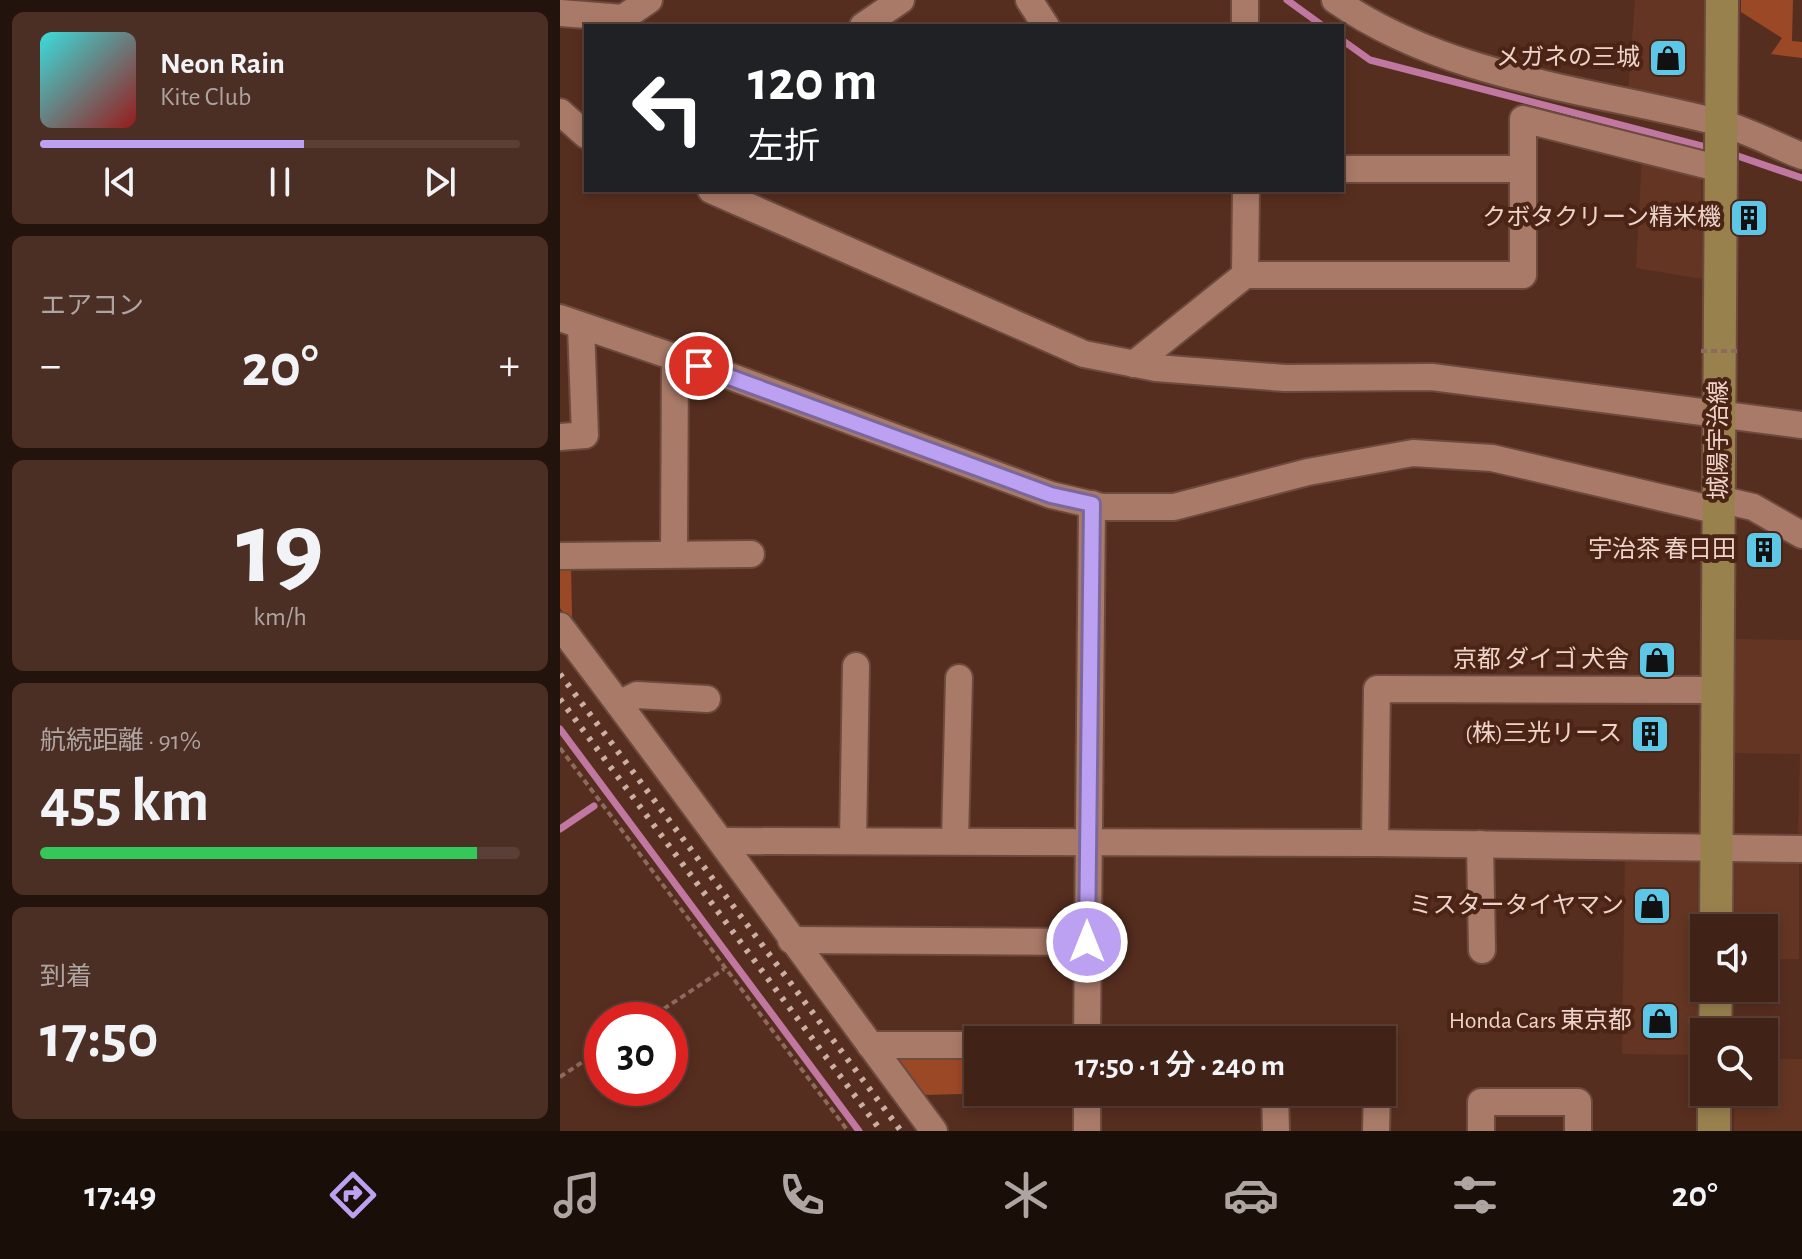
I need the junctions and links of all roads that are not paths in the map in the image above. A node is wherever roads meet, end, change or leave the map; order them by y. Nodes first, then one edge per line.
1 (649, 0) edge
2 (901, 0) edge
3 (1029, 0) edge
4 (1245, 0) edge
5 (1335, 0) edge
6 (1722, 0) edge
7 (560, 13) edge
8 (621, 15) edge
9 (866, 24) edge
10 (1045, 24) edge
11 (1245, 24) edge
12 (560, 112) edge
13 (584, 133) edge
14 (1721, 147) junction
15 (1802, 156) edge
16 (1344, 169) edge
17 (1523, 169) junction
18 (716, 192) edge
19 (1246, 192) edge
20 (1245, 275) junction
21 (567, 322) edge
22 (675, 358) junction
23 (1134, 364) junction
24 (1719, 414) junction
25 (1802, 425) edge
26 (560, 437) edge
27 (1092, 504) junction
28 (1719, 505) junction
29 (1802, 535) edge
30 (674, 554) junction
31 (751, 554) dead end
32 (560, 556) edge
33 (560, 626) edge
34 (856, 666) dead end
35 (959, 678) dead end
36 (1718, 690) junction
37 (707, 699) dead end
38 (619, 704) junction
39 (723, 841) junction
40 (853, 841) junction
41 (955, 841) junction
42 (1087, 841) junction
43 (1375, 843) junction
44 (1480, 844) junction
45 (1717, 847) junction
46 (1802, 849) edge
47 (1716, 914) edge
48 (791, 940) junction
49 (1087, 942) junction
50 (1482, 950) dead end
51 (1087, 1026) edge
52 (870, 1045) junction
53 (964, 1045) edge
54 (1087, 1106) edge
55 (1275, 1106) edge
56 (1377, 1106) edge
57 (1714, 1106) edge
58 (934, 1131) edge
59 (1087, 1131) edge
60 (1276, 1131) edge
61 (1376, 1131) edge
62 (1481, 1131) edge
63 (1578, 1131) edge
64 (1714, 1131) edge

1 - 8 street
2 - 9 street
3 - 10 street
4 - 11 street
5 - 14 street
6 - 14 main road, 城陽宇治線
7 - 8 street
12 - 13 street
14 - 15 street
14 - 17 street
14 - 24 main road, 城陽宇治線
16 - 17 street
17 - 20 street
18 - 23 street
19 - 20 street
20 - 23 street
21 - 22 street
21 - 26 street
22 - 27 street
22 - 30 street
23 - 24 street
24 - 25 street
24 - 28 main road, 城陽宇治線
27 - 28 street
27 - 42 street
28 - 29 street
28 - 36 main road, 城陽宇治線
30 - 31 street
30 - 32 street
33 - 38 street
34 - 40 street
35 - 41 street
36 - 43 street
36 - 45 main road, 城陽宇治線
37 - 38 street
38 - 39 street
39 - 40 street
39 - 48 street
40 - 41 street
41 - 42 street
42 - 43 street
42 - 49 street
43 - 44 street
44 - 45 street
44 - 50 street
45 - 46 street
45 - 47 main road, 城陽宇治線
48 - 49 street
48 - 52 street
49 - 51 street
52 - 53 street
52 - 58 street
54 - 59 street
55 - 60 street
56 - 61 street
57 - 64 main road
62 - 63 street

